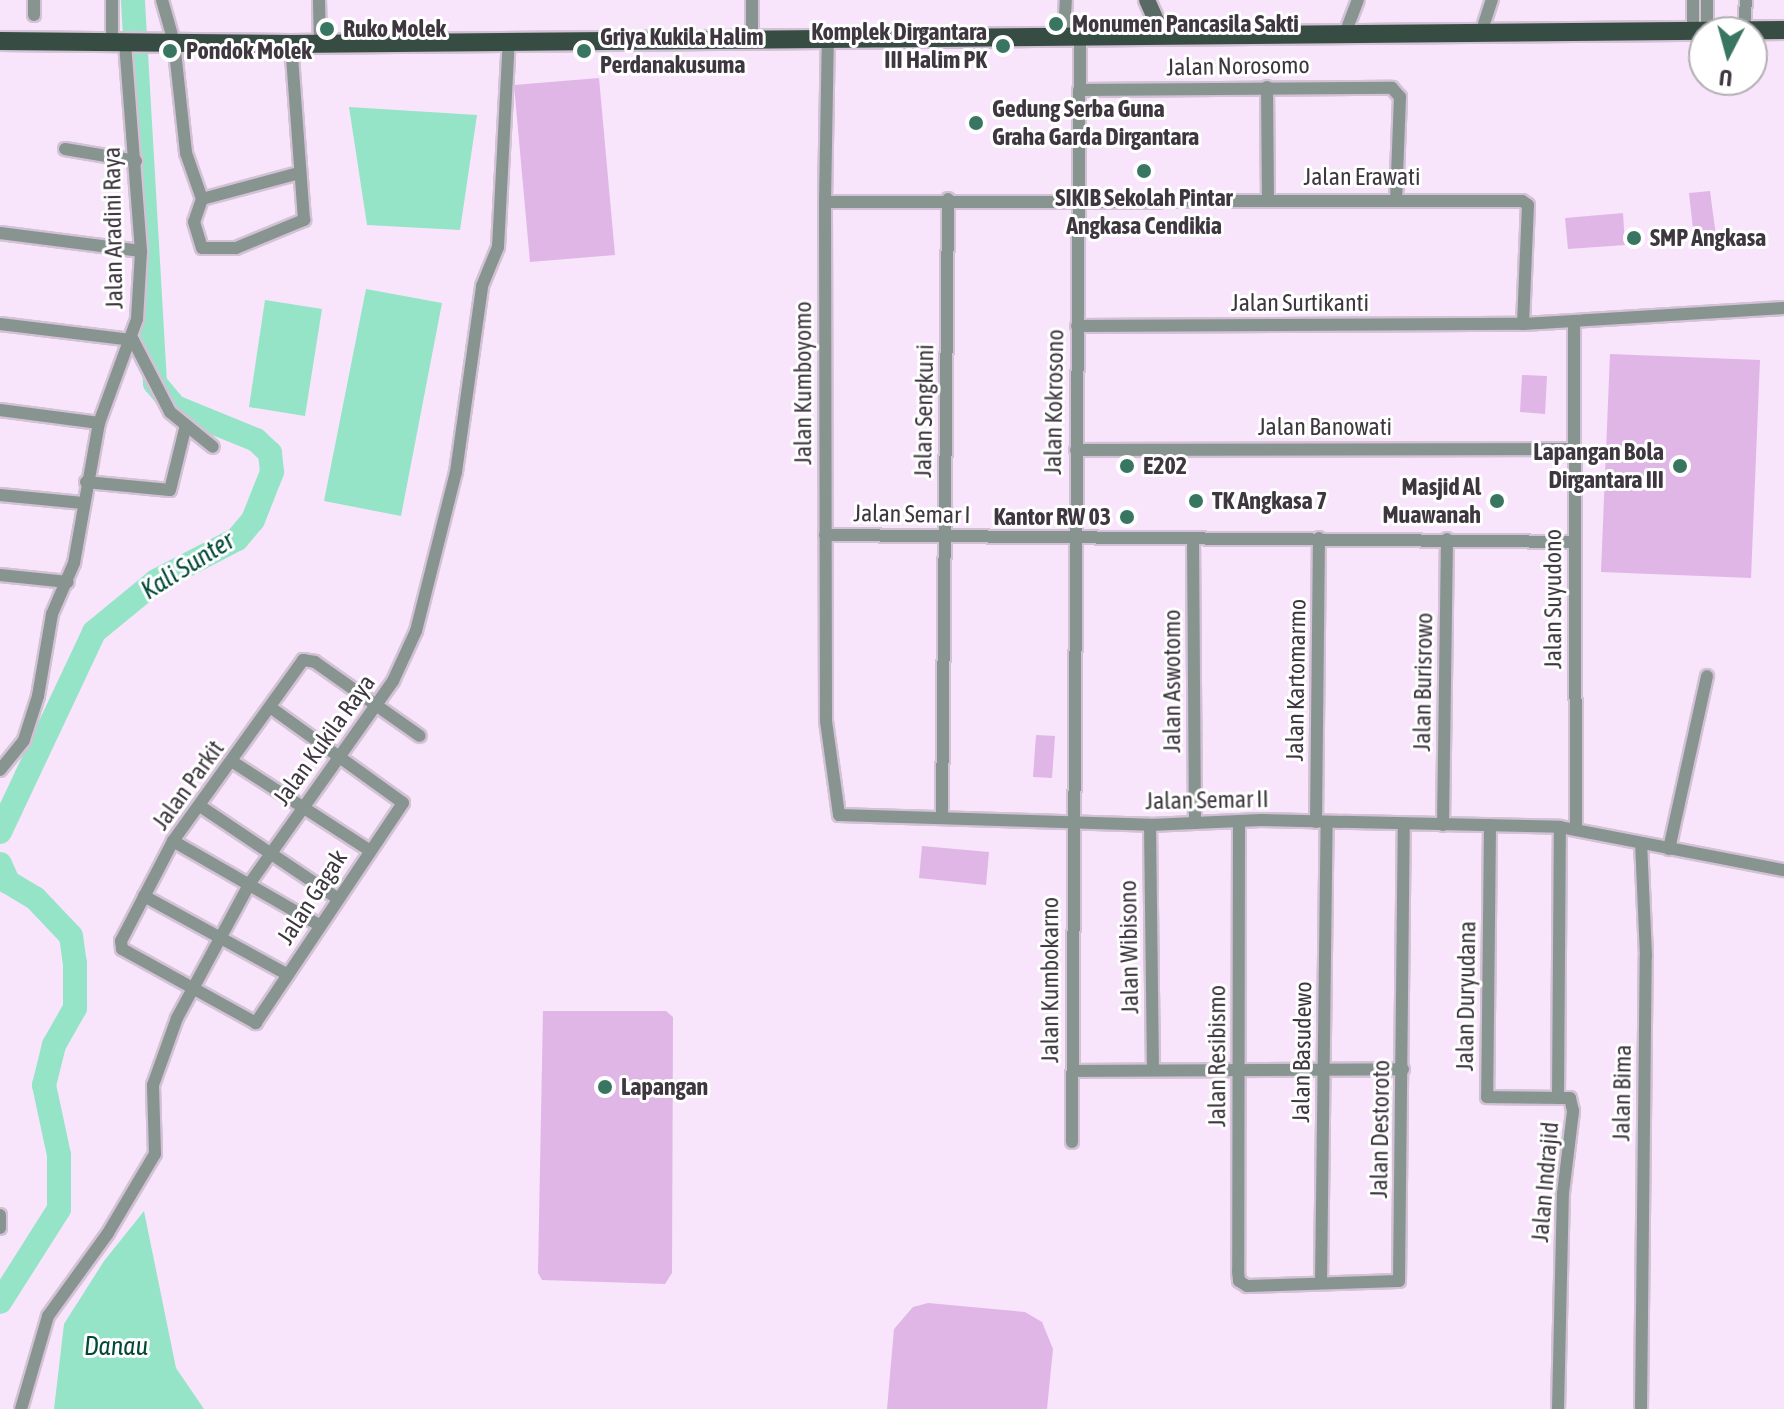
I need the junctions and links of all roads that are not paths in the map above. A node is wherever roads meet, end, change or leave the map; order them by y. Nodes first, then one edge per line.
1 (34, 0) edge
2 (112, 0) edge
3 (162, 0) edge
4 (319, 0) edge
5 (752, 0) edge
6 (1066, 0) edge
7 (1147, 0) edge
8 (1358, 0) edge
9 (1492, 0) edge
10 (34, 15) dead end
11 (1154, 28) junction
12 (1482, 30) junction
13 (1688, 30) edge
14 (1346, 31) junction
15 (1072, 34) junction
16 (828, 38) junction
17 (509, 39) junction
18 (752, 39) junction
19 (0, 41) edge
20 (165, 42) junction
21 (123, 43) junction
22 (291, 44) junction
23 (320, 44) junction
24 (1267, 87) junction
25 (1079, 90) junction
26 (65, 149) dead end
27 (136, 161) junction
28 (299, 173) junction
29 (202, 199) junction
30 (948, 199) junction
31 (1077, 199) junction
32 (1268, 199) junction
33 (1396, 199) junction
34 (825, 202) junction
35 (0, 233) edge
36 (141, 251) junction
37 (1784, 308) edge
38 (1574, 321) junction
39 (0, 324) edge
40 (1523, 324) junction
41 (1077, 326) junction
42 (133, 340) junction
43 (0, 410) edge
44 (99, 423) junction
45 (186, 425) junction
46 (213, 447) dead end
47 (1574, 449) junction
48 (1076, 450) junction
49 (86, 482) junction
50 (0, 495) edge
51 (83, 503) junction
52 (825, 535) junction
53 (944, 537) junction
54 (1074, 537) junction
55 (1193, 538) junction
56 (1319, 538) junction
57 (1447, 539) junction
58 (1575, 542) junction
59 (0, 575) edge
60 (68, 582) junction
61 (1707, 676) dead end
62 (376, 705) junction
63 (270, 707) junction
64 (420, 736) dead end
65 (341, 755) junction
66 (233, 762) junction
67 (0, 770) edge
68 (200, 806) junction
69 (304, 806) junction
70 (839, 815) joint
71 (942, 816) junction
72 (1071, 819) junction
73 (1239, 821) junction
74 (1322, 822) junction
75 (1195, 823) junction
76 (1404, 824) junction
77 (1150, 825) junction
78 (1443, 825) junction
79 (1490, 825) junction
80 (1560, 827) junction
81 (1576, 828) junction
82 (173, 841) junction
83 (1641, 843) junction
84 (1669, 849) junction
85 (369, 850) junction
86 (269, 853) junction
87 (1784, 870) edge
88 (250, 883) junction
89 (144, 896) junction
90 (337, 898) junction
91 (319, 925) junction
92 (221, 936) junction
93 (288, 975) junction
94 (193, 990) junction
95 (1153, 1068) junction
96 (1239, 1068) junction
97 (1324, 1068) junction
98 (1403, 1069) junction
99 (1073, 1071) junction
100 (1558, 1098) junction
101 (1072, 1142) dead end
102 (0, 1215) edge
103 (0, 1228) edge
104 (1321, 1283) junction
105 (1247, 1286) joint
106 (21, 1409) edge
107 (1558, 1409) edge
108 (1641, 1409) edge

1 - 10 street
2 - 21 street, Jalan Aradini Raya
3 - 20 street
4 - 23 street
5 - 18 street
6 - 15 street, Jalan Kokrosono
7 - 11 main road
8 - 14 street
9 - 12 street
11 - 14 main road
11 - 15 main road
12 - 13 main road
12 - 14 main road
15 - 16 main road
15 - 25 street, Jalan Kokrosono
16 - 18 main road
16 - 34 street, Jalan Kumboyomo
17 - 18 main road
17 - 23 main road
17 - 62 street, Jalan Kukila Raya
19 - 21 main road
20 - 21 main road
20 - 22 main road
20 - 29 street
21 - 27 street, Jalan Aradini Raya
22 - 23 main road
22 - 28 street
24 - 25 street, Jalan Norosomo
24 - 32 street
24 - 33 street, Jalan Norosomo
25 - 31 street, Jalan Kokrosono
26 - 27 street
27 - 36 street, Jalan Aradini Raya
28 - 29 street
28 - 29 street
30 - 31 street
30 - 34 street
30 - 53 street, Jalan Sengkuni
31 - 32 street, Jalan Erawati
31 - 41 street, Jalan Kokrosono
32 - 33 street, Jalan Erawati
33 - 40 street, Jalan Erawati
34 - 52 street, Jalan Kumboyomo
35 - 36 street
36 - 42 street, Jalan Aradini Raya
37 - 38 street, Jalan Surtikanti
38 - 40 street, Jalan Surtikanti
38 - 47 street, Jalan Suyudono
39 - 42 street
40 - 41 street, Jalan Surtikanti
41 - 48 street, Jalan Kokrosono
42 - 44 street, Jalan Aradini Raya
42 - 45 street
43 - 44 street
44 - 49 street, Jalan Aradini Raya
45 - 46 street
45 - 49 street
47 - 48 street, Jalan Banowati
47 - 58 street, Jalan Suyudono
48 - 54 street, Jalan Kokrosono
49 - 51 street, Jalan Aradini Raya
50 - 51 street
51 - 60 street, Jalan Aradini Raya
52 - 53 street, Jalan Semar I
52 - 70 street, Jalan Kumboyomo
53 - 54 street, Jalan Semar I
53 - 71 street, Jalan Sengkuni
54 - 55 street, Jalan Semar I
54 - 72 street, Jalan Kokrosono
55 - 56 street, Jalan Semar I
55 - 75 street, Jalan Aswotomo
56 - 57 street, Jalan Semar I
56 - 74 street, Jalan Kartomarmo
57 - 58 street, Jalan Semar I
57 - 78 street, Jalan Burisrowo
58 - 81 street, Jalan Suyudono
59 - 60 street
60 - 67 street, Jalan Aradini Raya
61 - 84 street
62 - 63 street, Jalan Parkit
62 - 64 street
62 - 65 street, Jalan Kukila Raya
63 - 65 street
63 - 66 street, Jalan Parkit
65 - 69 street, Jalan Kukila Raya
65 - 85 street, Jalan Gagak
66 - 68 street, Jalan Parkit
66 - 69 street
68 - 82 street, Jalan Parkit
68 - 86 street
69 - 85 street
69 - 86 street, Jalan Kukila Raya
70 - 71 street, Jalan Semar II
71 - 72 street, Jalan Semar II
72 - 77 street, Jalan Semar II
72 - 99 street, Jalan Kumbokarno
73 - 74 street, Jalan Semar II
73 - 75 street, Jalan Semar II
73 - 96 street, Jalan Resibismo
74 - 76 street, Jalan Semar II
74 - 97 street, Jalan Basudewo
75 - 77 street, Jalan Semar II
76 - 78 street, Jalan Semar II
76 - 98 street, Jalan Destoroto
77 - 95 street, Jalan Wibisono
78 - 79 street, Jalan Semar II
79 - 80 street, Jalan Semar II
79 - 100 street, Jalan Duryudana
80 - 81 street, Jalan Semar II
80 - 100 street, Jalan Indrajid
81 - 83 street
82 - 88 street
82 - 89 street, Jalan Parkit
83 - 84 street
83 - 108 street, Jalan Bima
84 - 87 street
85 - 90 street, Jalan Gagak
86 - 88 street, Jalan Kukila Raya
86 - 90 street
88 - 91 street
88 - 92 street, Jalan Kukila Raya
89 - 92 street
89 - 94 street, Jalan Parkit
90 - 91 street, Jalan Gagak
91 - 93 street, Jalan Gagak
92 - 93 street
92 - 94 street, Jalan Kukila Raya
93 - 94 street, Jalan Gagak
94 - 106 street, Jalan Kukila Raya
95 - 96 street
95 - 99 street
96 - 97 street
96 - 105 street, Jalan Resibismo
97 - 98 street
97 - 104 street, Jalan Basudewo
98 - 104 street, Jalan Destoroto
99 - 101 street, Jalan Kumbokarno
100 - 107 street, Jalan Indrajid
102 - 103 street
104 - 105 street, Jalan Destoroto

